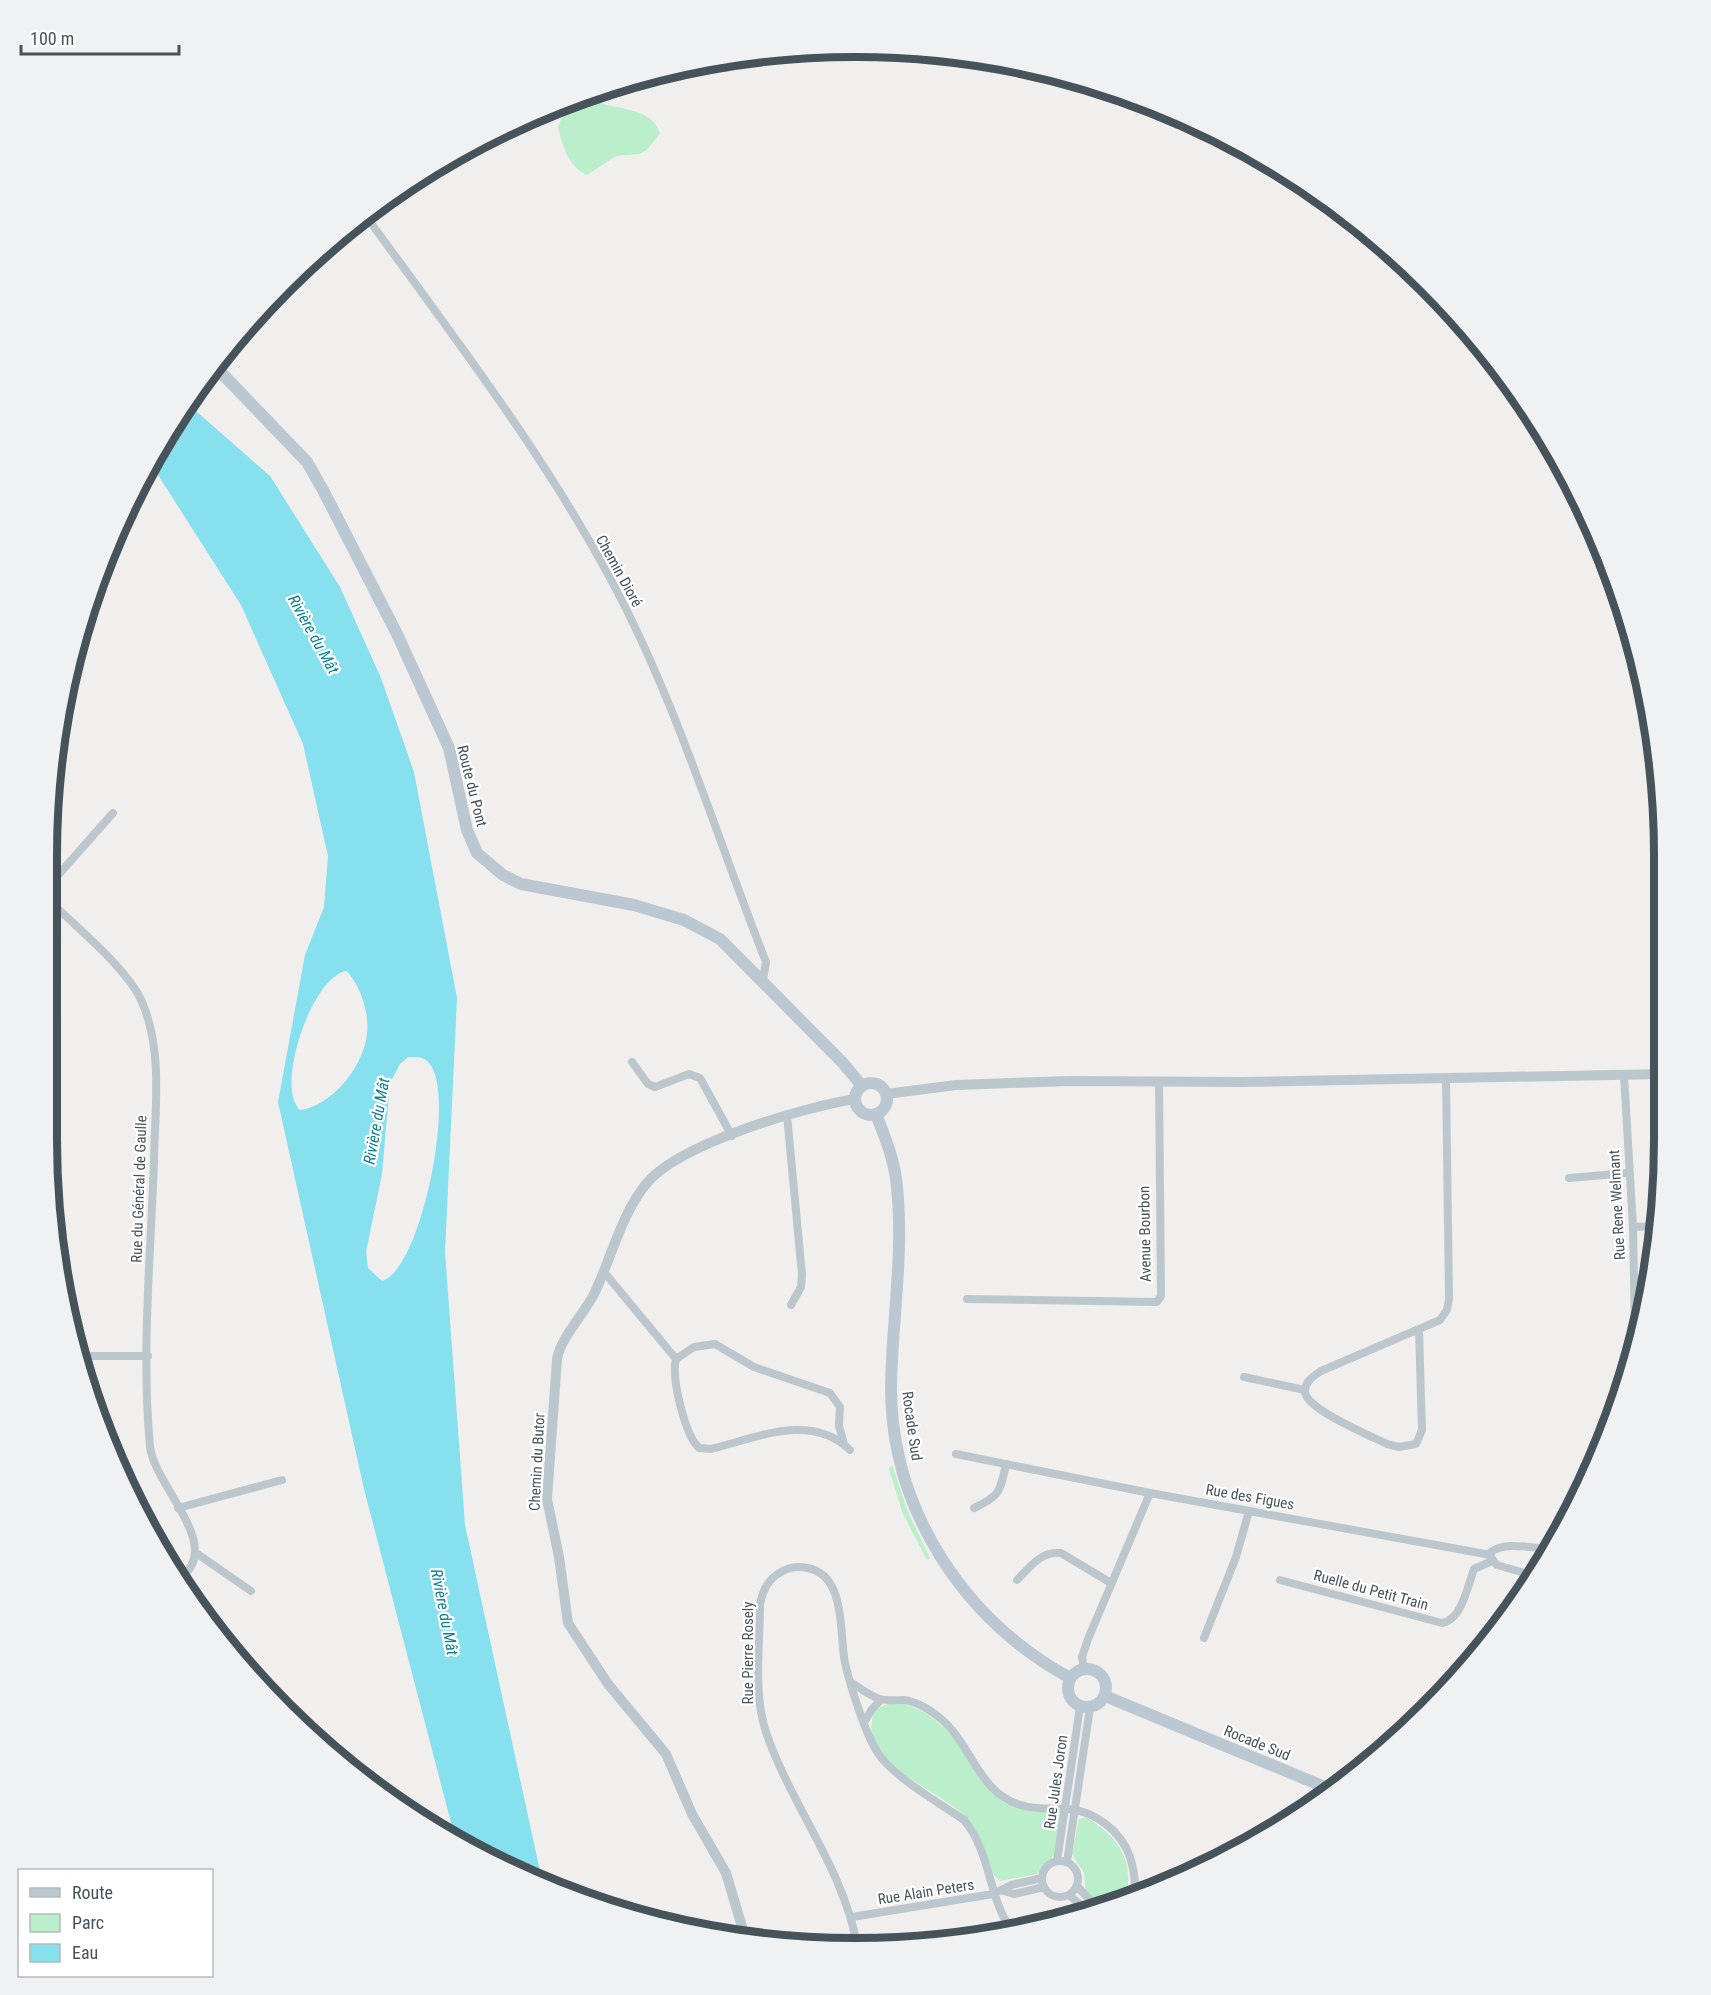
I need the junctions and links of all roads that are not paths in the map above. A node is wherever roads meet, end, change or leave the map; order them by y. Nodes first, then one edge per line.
1 (370, 221) edge
2 (220, 372) edge
3 (113, 813) dead end
4 (57, 876) edge
5 (57, 908) edge
6 (763, 980) junction
7 (632, 1062) dead end
8 (1654, 1074) edge
9 (1624, 1075) junction
10 (1446, 1077) junction
11 (1159, 1081) junction
12 (862, 1086) junction
13 (886, 1094) junction
14 (855, 1099) junction
15 (876, 1114) junction
16 (787, 1115) junction
17 (732, 1136) junction
18 (1628, 1173) junction
19 (1569, 1178) dead end
20 (1649, 1226) edge
21 (1633, 1227) junction
22 (604, 1272) junction
23 (967, 1299) dead end
24 (791, 1305) dead end
25 (1635, 1314) edge
26 (1419, 1330) junction
27 (87, 1356) edge
28 (148, 1356) junction
29 (676, 1359) junction
30 (1244, 1377) dead end
31 (1305, 1390) junction
32 (956, 1454) dead end
33 (1005, 1464) junction
34 (282, 1480) dead end
35 (1150, 1493) junction
36 (178, 1508) junction
37 (974, 1508) dead end
38 (1249, 1511) junction
39 (1541, 1549) edge
40 (196, 1553) junction
41 (1492, 1558) junction
42 (186, 1573) edge
43 (1525, 1574) edge
44 (1017, 1580) dead end
45 (1280, 1580) dead end
46 (1111, 1583) junction
47 (251, 1591) dead end
48 (1204, 1638) dead end
49 (1084, 1669) junction
50 (1070, 1678) junction
51 (852, 1683) junction
52 (1105, 1696) junction
53 (881, 1700) junction
54 (1085, 1707) junction
55 (865, 1721) junction
56 (1323, 1786) edge
57 (1070, 1810) junction
58 (1062, 1862) junction
59 (1043, 1882) junction
60 (1077, 1886) junction
61 (1133, 1888) edge
62 (993, 1894) junction
63 (1069, 1895) junction
64 (1092, 1902) edge
65 (1081, 1905) edge
66 (852, 1917) junction
67 (1007, 1924) edge
68 (743, 1930) edge
69 (856, 1938) edge

1 - 6 street, Chemin Dioré
2 - 6 main road, Route du Pont
3 - 4 street
5 - 28 street, Rue du Général de Gaulle
6 - 12 main road, Route du Pont
7 - 17 street
8 - 9 street
9 - 10 street
9 - 18 street, Rue Rene Welmant
10 - 11 street
10 - 26 street
11 - 13 street
11 - 23 street, Avenue Bourbon
12 - 13 main road
12 - 14 main road
13 - 15 main road
14 - 15 main road
14 - 16 street, Chemin du Butor
15 - 50 main road, Rocade Sud
16 - 17 street, Chemin du Butor
16 - 24 street
17 - 22 street, Chemin du Butor
18 - 19 street
18 - 21 street, Rue Rene Welmant
20 - 21 street
21 - 25 street, Rue Rene Welmant
22 - 29 street
22 - 68 street, Chemin du Butor
26 - 31 street
26 - 31 street
27 - 28 street
28 - 36 street, Rue du Général de Gaulle
29 - 29 street
30 - 31 street
32 - 33 street, Rue des Figues
33 - 35 street, Rue des Figues
33 - 37 street
34 - 36 street
35 - 38 street, Rue des Figues
35 - 46 street
36 - 40 street, Rue du Général de Gaulle
38 - 41 street, Rue des Figues
38 - 48 street
39 - 41 street
40 - 42 street
40 - 47 street
41 - 43 street
41 - 45 street, Ruelle du Petit Train
44 - 46 street
46 - 49 street
49 - 50 main road
49 - 52 main road
50 - 54 main road
51 - 53 street
51 - 55 street, Rue Pierre Rosely
51 - 66 street, Rue Pierre Rosely
52 - 54 main road
52 - 56 main road, Rocade Sud
53 - 55 street
53 - 57 street
54 - 57 street, Rue Jules Joron
55 - 62 street, Rue Pierre Rosely
57 - 58 street, Rue Jules Joron
57 - 61 street
58 - 59 street
58 - 60 street
59 - 62 street, Rue Alain Peters
59 - 63 street
60 - 63 street
60 - 64 street
62 - 66 street, Rue Alain Peters
62 - 67 street, Rue Pierre Rosely
63 - 65 street
66 - 69 street, Rue Pierre Rosely

